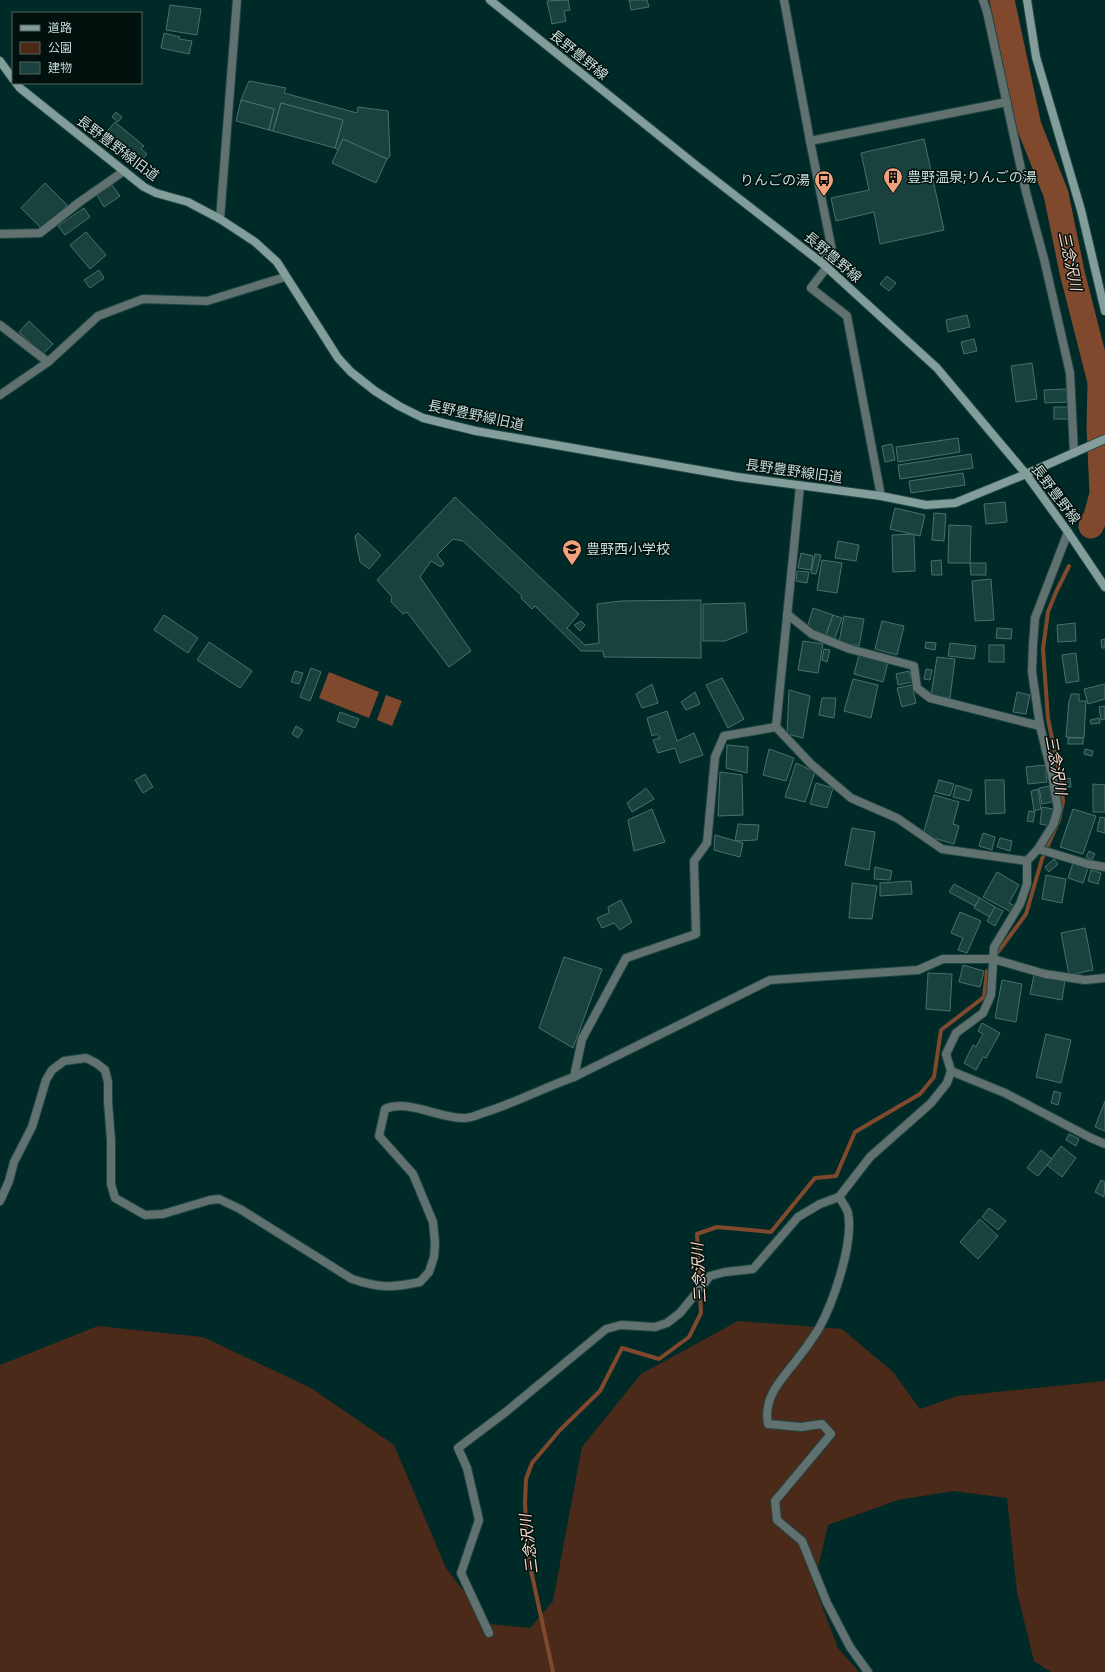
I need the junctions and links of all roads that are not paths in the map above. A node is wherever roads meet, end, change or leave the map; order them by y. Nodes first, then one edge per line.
1 (237, 0) edge
2 (490, 0) edge
3 (784, 0) edge
4 (982, 0) edge
5 (1027, 0) edge
6 (500, 3) edge
7 (0, 61) edge
8 (12, 78) edge
9 (17, 84) edge
10 (1006, 102) junction
11 (810, 141) junction
12 (124, 171) junction
13 (220, 219) junction
14 (0, 234) edge
15 (824, 265) junction
16 (285, 277) junction
17 (1102, 285) edge
18 (1105, 311) edge
19 (0, 325) edge
20 (48, 362) junction
21 (0, 396) edge
22 (1105, 439) edge
23 (1074, 454) junction
24 (1026, 474) junction
25 (800, 486) junction
26 (881, 496) junction
27 (1068, 532) junction
28 (1105, 587) edge
29 (787, 614) junction
30 (1040, 726) junction
31 (776, 727) junction
32 (1040, 850) junction
33 (1027, 861) junction
34 (1105, 867) edge
35 (993, 959) junction
36 (1105, 978) edge
37 (951, 1071) junction
38 (574, 1077) junction
39 (1105, 1144) edge
40 (839, 1197) junction
41 (0, 1201) edge
42 (489, 1633) dead end
43 (868, 1672) edge

1 - 13 street
2 - 6 street, 長野豊野線
3 - 11 street
4 - 10 street
5 - 17 street
6 - 15 street, 長野豊野線
7 - 8 street
9 - 12 street, 長野豊野線旧道
10 - 11 street
10 - 23 street
11 - 15 street
12 - 13 street, 長野豊野線旧道
12 - 14 street
13 - 16 street, 長野豊野線旧道
15 - 24 street, 長野豊野線
15 - 26 street
16 - 20 street
16 - 25 street, 長野豊野線旧道
17 - 18 street
19 - 20 street
20 - 21 street
22 - 23 street, 長野豊野線旧道
23 - 24 street, 長野豊野線旧道
24 - 26 street, 長野豊野線旧道
24 - 27 street, 長野豊野線
25 - 26 street, 長野豊野線旧道
25 - 29 street
27 - 28 street, 長野豊野線
27 - 30 street
29 - 30 street
29 - 31 street
30 - 32 street
31 - 33 street
31 - 38 street
32 - 33 street
32 - 34 street
33 - 35 street
35 - 36 street
35 - 37 street
35 - 38 street
37 - 39 street
37 - 40 street
38 - 41 street
40 - 42 street
40 - 43 street

